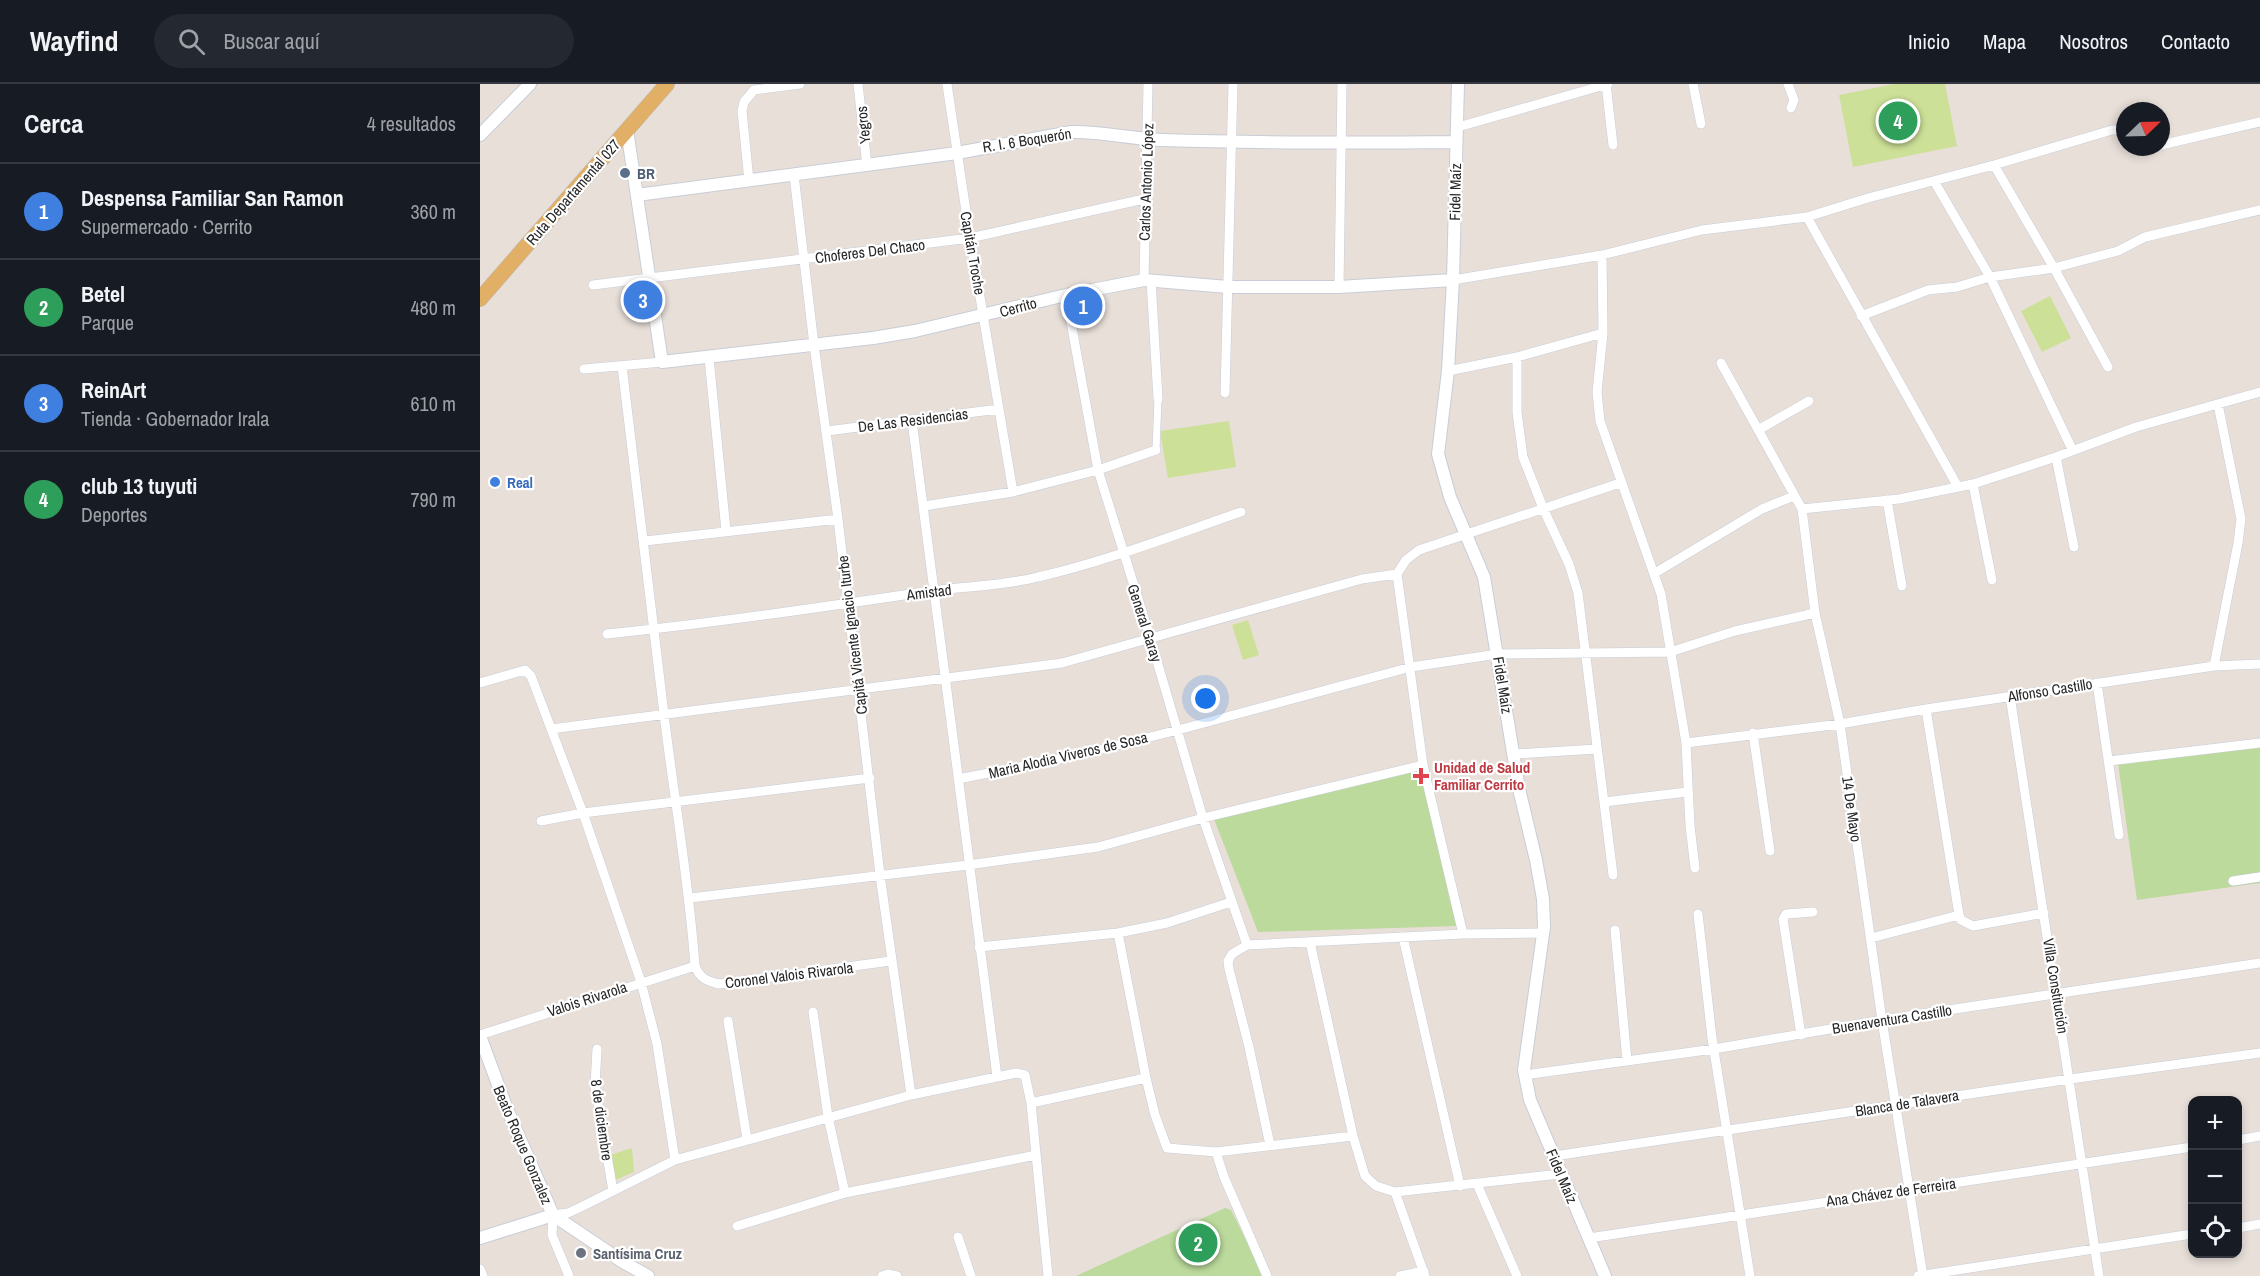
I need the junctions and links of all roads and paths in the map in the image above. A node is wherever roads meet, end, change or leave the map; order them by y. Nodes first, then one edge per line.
1 (530, 84) edge
2 (667, 84) edge
3 (800, 84) edge
4 (858, 84) edge
5 (947, 84) edge
6 (1148, 84) edge
7 (1233, 84) edge
8 (1342, 84) edge
9 (1458, 84) edge
10 (1607, 84) edge
11 (1694, 84) edge
12 (1788, 84) edge
13 (1791, 108) dead end
14 (2260, 122) edge
15 (1701, 124) dead end
16 (1458, 127) junction
17 (627, 130) junction
18 (2116, 130) edge
19 (480, 135) edge
20 (1147, 139) junction
21 (1231, 142) junction
22 (1456, 142) junction
23 (1340, 143) junction
24 (2170, 143) edge
25 (1613, 145) dead end
26 (957, 153) junction
27 (1994, 165) junction
28 (867, 166) junction
29 (794, 175) junction
30 (749, 181) junction
31 (1934, 181) junction
32 (637, 195) junction
33 (1144, 199) junction
34 (2260, 210) edge
35 (1807, 217) junction
36 (970, 238) junction
37 (1602, 255) junction
38 (803, 259) junction
39 (2054, 268) junction
40 (1990, 277) junction
41 (648, 279) junction
42 (1147, 280) junction
43 (1453, 280) junction
44 (593, 285) dead end
45 (1228, 287) junction
46 (1338, 287) junction
47 (1066, 295) junction
48 (480, 299) edge
49 (984, 316) junction
50 (1861, 316) junction
51 (1603, 333) junction
52 (813, 345) junction
53 (1517, 357) junction
54 (709, 358) junction
55 (662, 362) junction
56 (1721, 363) dead end
57 (622, 366) junction
58 (2108, 367) dead end
59 (584, 369) dead end
60 (1448, 371) junction
61 (2260, 392) edge
62 (1224, 393) dead end
63 (1158, 399) joint
64 (1809, 401) dead end
65 (2217, 404) junction
66 (999, 409) junction
67 (912, 421) junction
68 (1758, 430) junction
69 (827, 431) junction
70 (1156, 450) joint
71 (2072, 450) junction
72 (2056, 457) junction
73 (1098, 470) junction
74 (1620, 483) junction
75 (1973, 484) junction
76 (1958, 487) junction
77 (1013, 492) junction
78 (1794, 496) junction
79 (1887, 500) junction
80 (924, 506) junction
81 (1543, 508) junction
82 (1802, 509) junction
83 (1241, 512) dead end
84 (838, 519) junction
85 (726, 531) junction
86 (1465, 536) junction
87 (645, 541) junction
88 (2074, 547) dead end
89 (1123, 552) junction
90 (1655, 573) junction
91 (1397, 574) junction
92 (1992, 580) dead end
93 (1902, 586) dead end
94 (934, 591) junction
95 (848, 604) junction
96 (1815, 614) junction
97 (656, 629) junction
98 (607, 633) dead end
99 (1150, 637) junction
100 (1585, 652) junction
101 (1670, 652) junction
102 (1498, 654) junction
103 (2260, 664) edge
104 (2214, 666) junction
105 (1411, 667) junction
106 (944, 680) junction
107 (480, 683) edge
108 (2097, 683) junction
109 (858, 690) junction
110 (2010, 696) junction
111 (1926, 709) junction
112 (664, 714) junction
113 (1840, 724) junction
114 (551, 729) junction
115 (1178, 730) junction
116 (1753, 733) junction
117 (1686, 743) junction
118 (2260, 743) edge
119 (1597, 749) junction
120 (1514, 754) junction
121 (2109, 760) junction
122 (1424, 765) junction
123 (870, 778) junction
124 (958, 778) junction
125 (1687, 792) junction
126 (675, 801) junction
127 (1604, 802) junction
128 (583, 813) junction
129 (1203, 818) junction
130 (541, 821) dead end
131 (2119, 836) dead end
132 (1770, 851) dead end
133 (968, 865) junction
134 (1695, 868) dead end
135 (880, 875) junction
136 (1613, 875) dead end
137 (2260, 877) edge
138 (2233, 881) dead end
139 (690, 898) junction
140 (1231, 902) junction
141 (1813, 912) dead end
142 (2044, 913) junction
143 (1698, 914) dead end
144 (1959, 915) junction
145 (1615, 930) dead end
146 (1118, 933) junction
147 (1544, 933) junction
148 (1462, 934) junction
149 (1403, 937) junction
150 (1871, 938) junction
151 (1310, 942) junction
152 (1247, 945) junction
153 (979, 947) junction
154 (891, 961) junction
155 (2260, 963) edge
156 (695, 966) junction
157 (641, 982) junction
158 (2057, 993) junction
159 (813, 1012) dead end
160 (1882, 1020) junction
161 (728, 1021) dead end
162 (1801, 1035) junction
163 (480, 1036) edge
164 (597, 1049) dead end
165 (1714, 1049) junction
166 (2260, 1053) edge
167 (1627, 1061) junction
168 (1524, 1075) junction
169 (997, 1077) junction
170 (1146, 1078) junction
171 (2070, 1078) junction
172 (911, 1095) junction
173 (1031, 1103) junction
174 (1895, 1105) junction
175 (828, 1117) junction
176 (1727, 1131) junction
177 (1353, 1136) junction
178 (2260, 1136) edge
179 (747, 1139) junction
180 (2242, 1139) edge
181 (1270, 1145) junction
182 (2188, 1148) edge
183 (1215, 1152) junction
184 (1036, 1155) junction
185 (1554, 1156) junction
186 (675, 1160) junction
187 (2083, 1164) junction
188 (1560, 1174) junction
189 (1478, 1184) junction
190 (1460, 1186) junction
191 (1908, 1190) junction
192 (613, 1191) junction
193 (1395, 1192) junction
194 (845, 1193) junction
195 (1740, 1214) junction
196 (553, 1215) junction
197 (2260, 1224) edge
198 (737, 1226) dead end
199 (2242, 1227) edge
200 (2188, 1235) edge
201 (958, 1237) dead end
202 (480, 1238) edge
203 (1589, 1238) junction
204 (2095, 1249) junction
205 (480, 1269) edge
206 (1424, 1274) edge
207 (483, 1276) edge
208 (569, 1276) edge
209 (648, 1276) edge
210 (882, 1276) edge
211 (897, 1276) edge
212 (971, 1276) edge
213 (1048, 1276) edge
214 (1267, 1276) edge
215 (1400, 1276) edge
216 (1517, 1276) edge
217 (1605, 1276) edge
218 (1750, 1276) edge
219 (1918, 1276) edge
220 (1923, 1276) edge
221 (2099, 1276) edge

1 - 19 street
2 - 17 main road, Ruta Departamental 027
3 - 30 street
4 - 28 street, Yegros
5 - 26 street, Capitán Troche
6 - 20 street, Carlos Antonio López
7 - 21 street
8 - 23 street
9 - 16 street, Fidel Maíz
10 - 16 street
10 - 25 street
11 - 15 street
12 - 13 street
14 - 24 street
16 - 22 street, Fidel Maíz
17 - 32 street
17 - 48 main road, Ruta Departamental 027
18 - 27 street
20 - 21 street, R. I. 6 Boquerón
20 - 26 street, R. I. 6 Boquerón
20 - 33 street, Carlos Antonio López
21 - 23 street, R. I. 6 Boquerón
21 - 45 street
22 - 23 street, R. I. 6 Boquerón
22 - 43 street, Fidel Maíz
23 - 46 street
26 - 28 street, R. I. 6 Boquerón
26 - 36 street, Capitán Troche
27 - 31 street
27 - 39 street
28 - 29 street, R. I. 6 Boquerón
29 - 30 street, R. I. 6 Boquerón
29 - 38 street, Capitá Vicente Ignacio Iturbe
30 - 32 street, R. I. 6 Boquerón
31 - 35 street
31 - 40 street
32 - 41 street
33 - 36 street, Choferes Del Chaco
33 - 42 street, Carlos Antonio López
34 - 39 street
35 - 37 street
35 - 50 street
36 - 38 street, Choferes Del Chaco
36 - 49 street, Capitán Troche
37 - 43 street
37 - 51 street
38 - 41 street, Choferes Del Chaco
38 - 52 street, Capitá Vicente Ignacio Iturbe
39 - 40 street
39 - 58 street
40 - 50 street
40 - 71 street
41 - 44 street, Choferes Del Chaco
41 - 55 street
42 - 45 street, Cerrito
42 - 47 street, Cerrito
42 - 63 street, Carlos Antonio López
43 - 46 street, Cerrito
43 - 60 street, Fidel Maíz
45 - 46 street, Cerrito
45 - 62 street
47 - 49 street, Cerrito
47 - 73 street, General Garay
49 - 52 street, Cerrito
49 - 66 street, Capitán Troche
50 - 76 street
51 - 53 street
51 - 74 street
52 - 54 street, Cerrito
52 - 69 street, Capitá Vicente Ignacio Iturbe
53 - 60 street
53 - 81 street
54 - 55 street, Cerrito
54 - 85 street
55 - 57 street, Cerrito
56 - 68 street, 14 De Mayo
57 - 59 street, Cerrito
57 - 87 street
60 - 86 street, Fidel Maíz
61 - 65 street
63 - 70 street
64 - 68 street
65 - 71 street
65 - 104 street
66 - 67 street, De Las Residencias
66 - 77 street, Capitán Troche
67 - 69 street, De Las Residencias
67 - 80 street
68 - 78 street, 14 De Mayo
69 - 84 street, Capitá Vicente Ignacio Iturbe
70 - 73 street
71 - 72 street
72 - 75 street
72 - 88 street
73 - 77 street
73 - 89 street, General Garay
74 - 81 street
74 - 90 street
75 - 76 street
75 - 92 street
76 - 79 street
77 - 80 street
78 - 82 street, 14 De Mayo
78 - 90 street
79 - 82 street
79 - 93 street
80 - 94 street
81 - 86 street
81 - 100 street
82 - 96 street, 14 De Mayo
83 - 89 street, Amistad
84 - 85 street
84 - 95 street, Capitá Vicente Ignacio Iturbe
85 - 87 street
86 - 91 street
86 - 102 street, Fidel Maíz
87 - 97 street
89 - 94 street, Amistad
89 - 99 street, General Garay
90 - 101 street
91 - 99 street
91 - 105 street
94 - 95 street, Amistad
94 - 106 street
95 - 97 street, Amistad
95 - 109 street, Capitá Vicente Ignacio Iturbe
96 - 101 street, Maria Alodia Viveros de Sosa
96 - 113 street, 14 De Mayo
97 - 98 street, Amistad
97 - 112 street
99 - 106 street
99 - 115 street, General Garay
100 - 101 street, Maria Alodia Viveros de Sosa
100 - 102 street, Maria Alodia Viveros de Sosa
100 - 119 street
101 - 117 street
102 - 105 street, Maria Alodia Viveros de Sosa
102 - 120 street, Fidel Maíz
103 - 104 street, Alfonso Castillo
104 - 108 street, Alfonso Castillo
105 - 115 street, Maria Alodia Viveros de Sosa
105 - 122 street
106 - 109 street
106 - 124 street
107 - 114 street
108 - 110 street, Alfonso Castillo
108 - 121 street
109 - 112 street
109 - 123 street, Capitá Vicente Ignacio Iturbe
110 - 111 street, Alfonso Castillo
110 - 142 street, Villa Constitución
111 - 113 street, Alfonso Castillo
111 - 144 street
112 - 114 street
112 - 126 street
113 - 116 street, Alfonso Castillo
113 - 150 street, 14 De Mayo
114 - 128 street
115 - 124 street, Maria Alodia Viveros de Sosa
115 - 129 street, General Garay
116 - 117 street, Alfonso Castillo
116 - 132 street
117 - 125 street
118 - 121 street
119 - 120 street
119 - 127 street
120 - 147 street, Fidel Maíz
121 - 131 street
122 - 129 street
122 - 148 street
123 - 126 street
123 - 135 street, Capitá Vicente Ignacio Iturbe
124 - 133 street
125 - 127 street
125 - 134 street
126 - 128 street
126 - 139 street
127 - 136 street
128 - 130 street
128 - 157 street
129 - 133 street
129 - 140 street, General Garay
133 - 135 street
133 - 153 street
135 - 139 street
135 - 154 street, Capitá Vicente Ignacio Iturbe
137 - 138 street
139 - 156 street
140 - 146 street
140 - 152 street, General Garay
141 - 162 street
142 - 144 street
142 - 158 street, Villa Constitución
143 - 165 street
144 - 150 street
145 - 167 street
146 - 153 street
146 - 170 street
147 - 148 street
147 - 168 street, Fidel Maíz
148 - 149 street
149 - 151 street
149 - 190 street
150 - 160 street, 14 De Mayo
151 - 152 street
151 - 177 street
152 - 181 street
153 - 169 street
154 - 156 street, Coronel Valois Rivarola
154 - 172 street, Capitá Vicente Ignacio Iturbe
155 - 158 street, Buenaventura Castillo
156 - 157 street, Valois Rivarola
157 - 163 street, Valois Rivarola
157 - 186 street
158 - 160 street, Buenaventura Castillo
158 - 171 street, Villa Constitución
159 - 175 street
160 - 162 street, Buenaventura Castillo
160 - 174 street, 14 De Mayo
161 - 179 street
162 - 165 street, Buenaventura Castillo
163 - 196 street, Beato Roque Gonzalez
164 - 192 street, 8 de diciembre
165 - 167 street, Buenaventura Castillo
165 - 176 street
166 - 171 street, Blanca de Talavera
167 - 168 street, Buenaventura Castillo
168 - 185 street, Fidel Maíz
169 - 172 street
169 - 173 street
170 - 173 street
170 - 183 street
171 - 174 street, Blanca de Talavera
171 - 187 street, Villa Constitución
172 - 175 street
173 - 184 street
174 - 176 street, Blanca de Talavera
174 - 191 street, 14 De Mayo
175 - 179 street
175 - 194 street
176 - 185 street, Blanca de Talavera
176 - 195 street
177 - 181 street
177 - 193 street
178 - 180 street
179 - 186 street
181 - 183 street
182 - 187 street, Ana Chávez de Ferreira
183 - 214 street
184 - 194 street
184 - 213 street
185 - 188 street, Fidel Maíz
186 - 192 street
187 - 191 street, Ana Chávez de Ferreira
187 - 204 street, Villa Constitución
188 - 189 street
188 - 203 street, Fidel Maíz
189 - 190 street
189 - 216 street
190 - 193 street
191 - 195 street, Ana Chávez de Ferreira
191 - 220 street, 14 De Mayo
192 - 196 street
193 - 206 street
194 - 198 street
195 - 203 street, Ana Chávez de Ferreira
195 - 218 street
196 - 202 street
196 - 208 street
196 - 209 street, Beato Roque Gonzalez
197 - 199 street
200 - 204 street
201 - 212 street
203 - 217 street, Fidel Maíz
204 - 220 street
204 - 221 street, Villa Constitución
205 - 207 street
206 - 215 street
210 - 211 street
219 - 220 street

